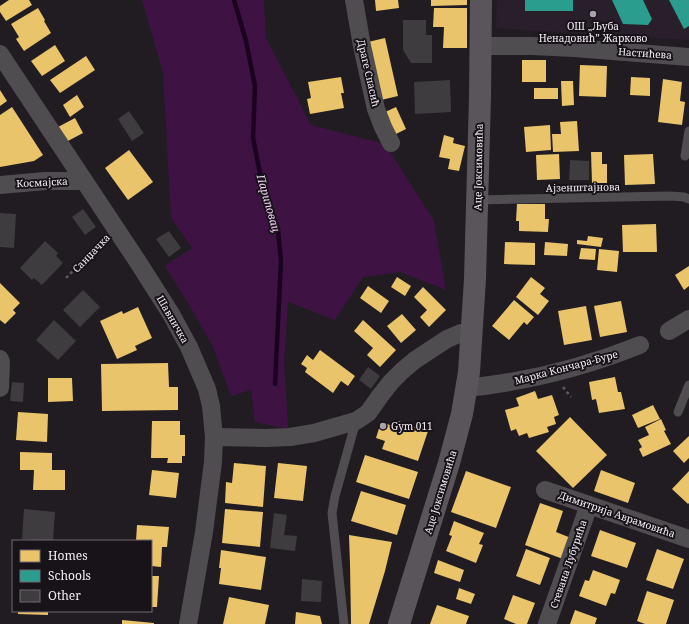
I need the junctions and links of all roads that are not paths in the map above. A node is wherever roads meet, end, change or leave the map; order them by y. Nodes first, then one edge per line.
1 (354, 0) edge
2 (481, 0) edge
3 (480, 46) junction
4 (0, 54) edge
5 (689, 57) edge
6 (689, 131) edge
7 (391, 143) dead end
8 (685, 156) dead end
9 (84, 181) junction
10 (0, 185) edge
11 (477, 200) junction
12 (689, 200) edge
13 (689, 319) edge
14 (669, 331) dead end
15 (472, 333) junction
16 (640, 345) dead end
17 (0, 359) edge
18 (689, 385) edge
19 (0, 388) edge
20 (466, 388) junction
21 (678, 412) dead end
22 (356, 421) junction
23 (214, 437) junction
24 (545, 490) dead end
25 (589, 505) junction
26 (689, 539) edge
27 (188, 624) edge
28 (344, 624) edge
29 (399, 624) edge
30 (547, 624) edge

1 - 7 street, Драге Спасић
2 - 3 main road, Аце Јоксимовића
3 - 5 street, Настићева
3 - 11 main road, Аце Јоксимовића
4 - 9 street, Шавничка
6 - 8 lane
9 - 10 street, Космајска
9 - 23 street, Шавничка
11 - 12 lane, Ајзенштајнова
11 - 15 main road, Аце Јоксимовића
13 - 14 street
15 - 20 main road, Аце Јоксимовића
15 - 22 street
16 - 20 street, Марка Кончара-Буре
17 - 19 street
18 - 21 lane
20 - 29 main road, Аце Јоксимовића
22 - 23 street
22 - 28 lane
23 - 27 street, Шавничка
24 - 25 street, Димитрија Аврамовића
25 - 26 street, Димитрија Аврамовића
25 - 30 street, Стевана Лубурића

